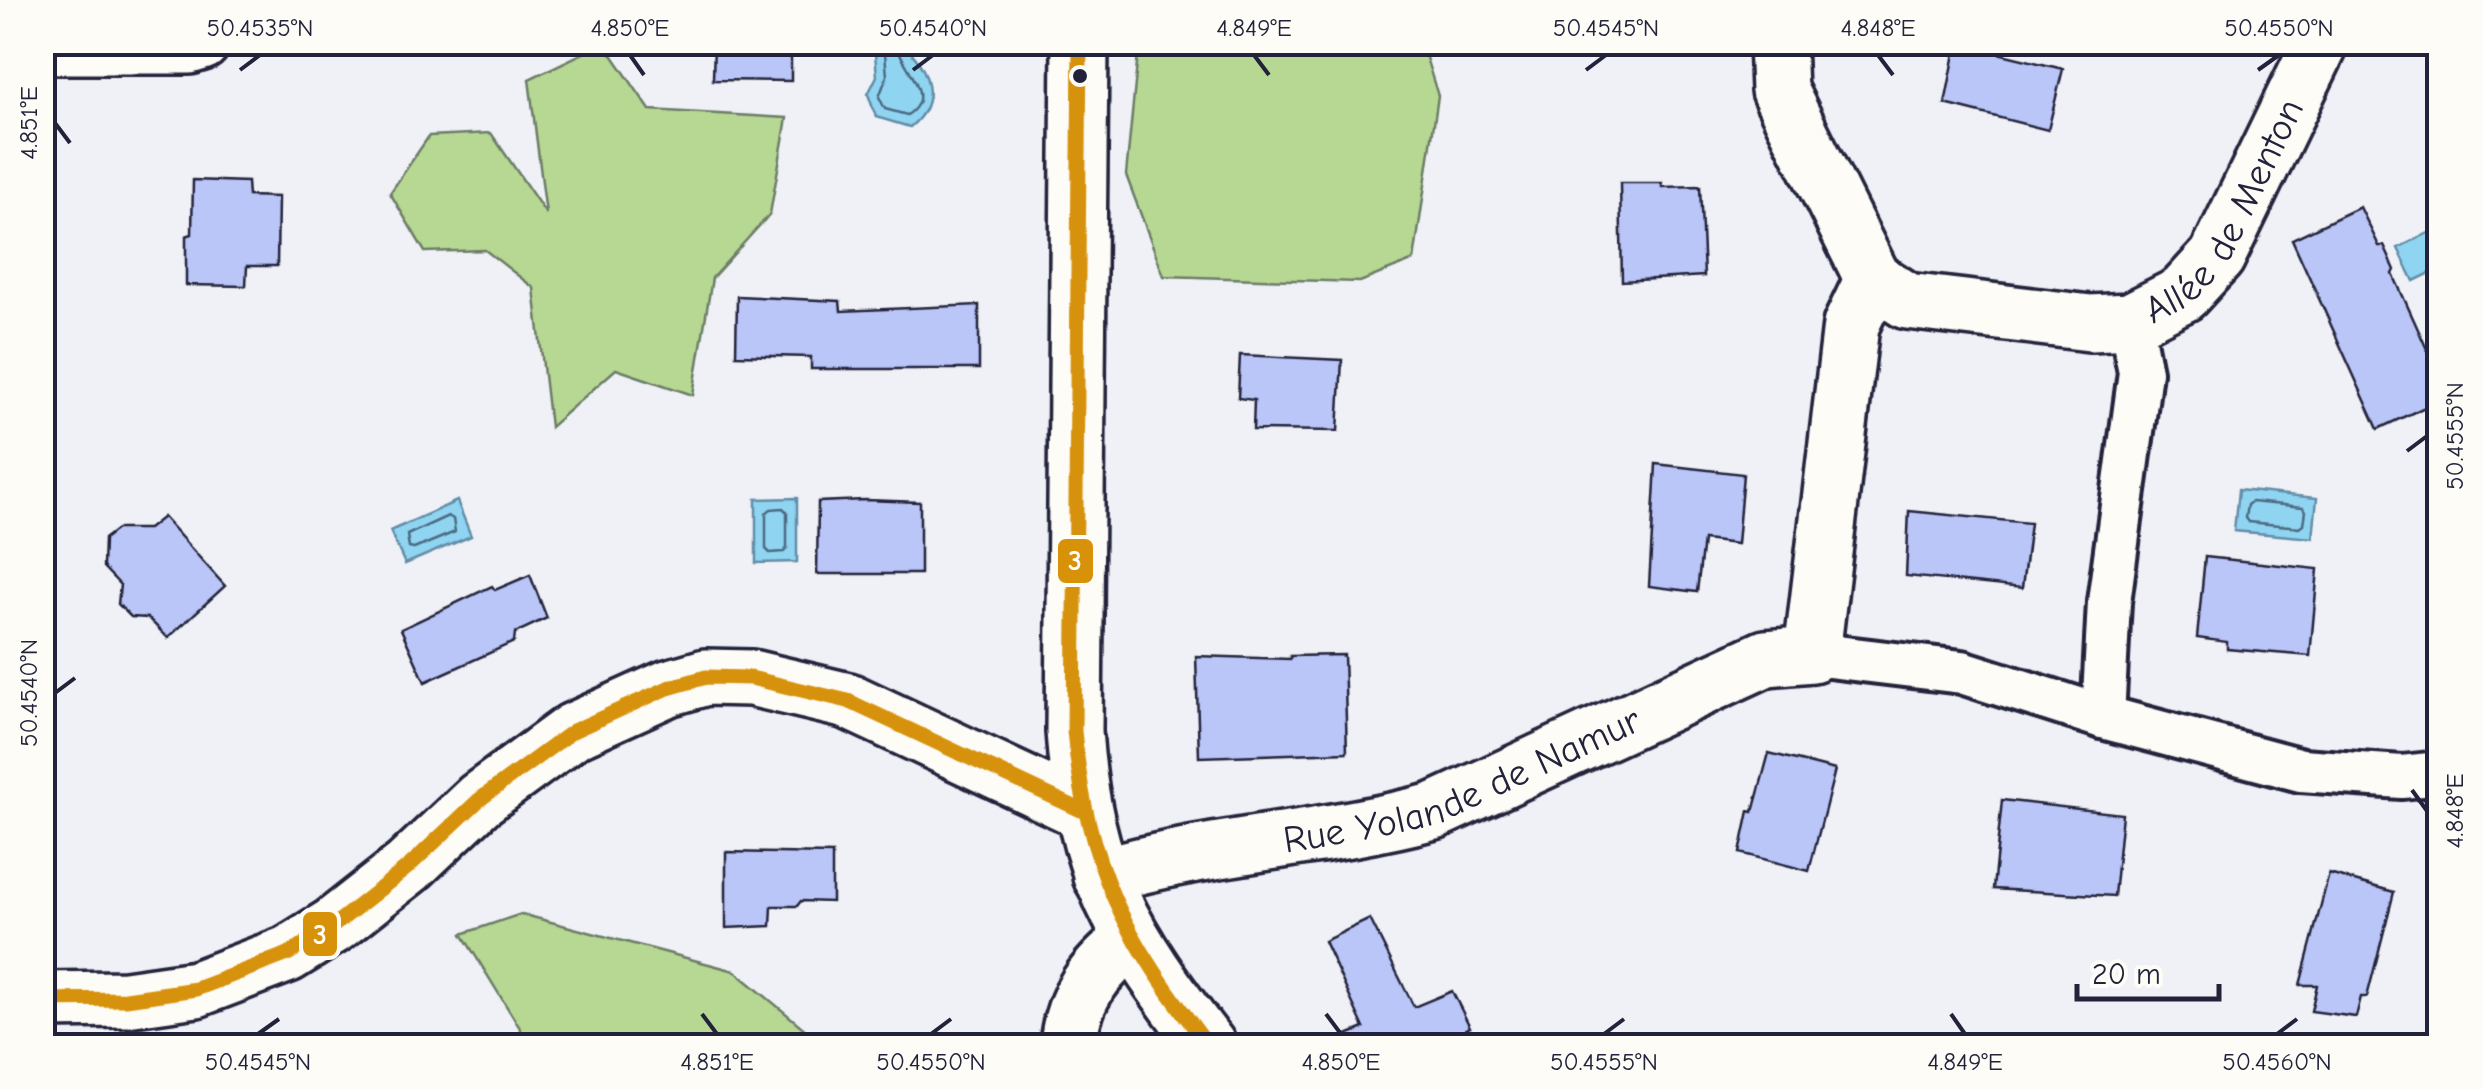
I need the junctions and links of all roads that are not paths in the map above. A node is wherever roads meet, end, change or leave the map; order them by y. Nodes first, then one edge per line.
1 (202, 42) edge
2 (1080, 42) edge
3 (1778, 42) edge
4 (2322, 42) edge
5 (42, 46) edge
6 (1873, 279) junction
7 (2130, 321) junction
8 (1812, 654) junction
9 (2103, 717) junction
10 (2440, 773) edge
11 (1083, 812) junction
12 (1100, 876) junction
13 (1132, 940) junction
14 (42, 1000) edge
15 (1068, 1046) edge
16 (1208, 1046) edge

1 - 5 street
2 - 11 street
3 - 6 street
4 - 7 street, Allée de Menton
6 - 7 street, Allée de Menton
6 - 8 street
7 - 9 street
8 - 9 street, Rue Yolande de Namur
8 - 12 street, Rue Yolande de Namur
9 - 10 street, Rue Yolande de Namur
11 - 12 street
11 - 14 street
12 - 13 street
13 - 15 street
13 - 16 street

